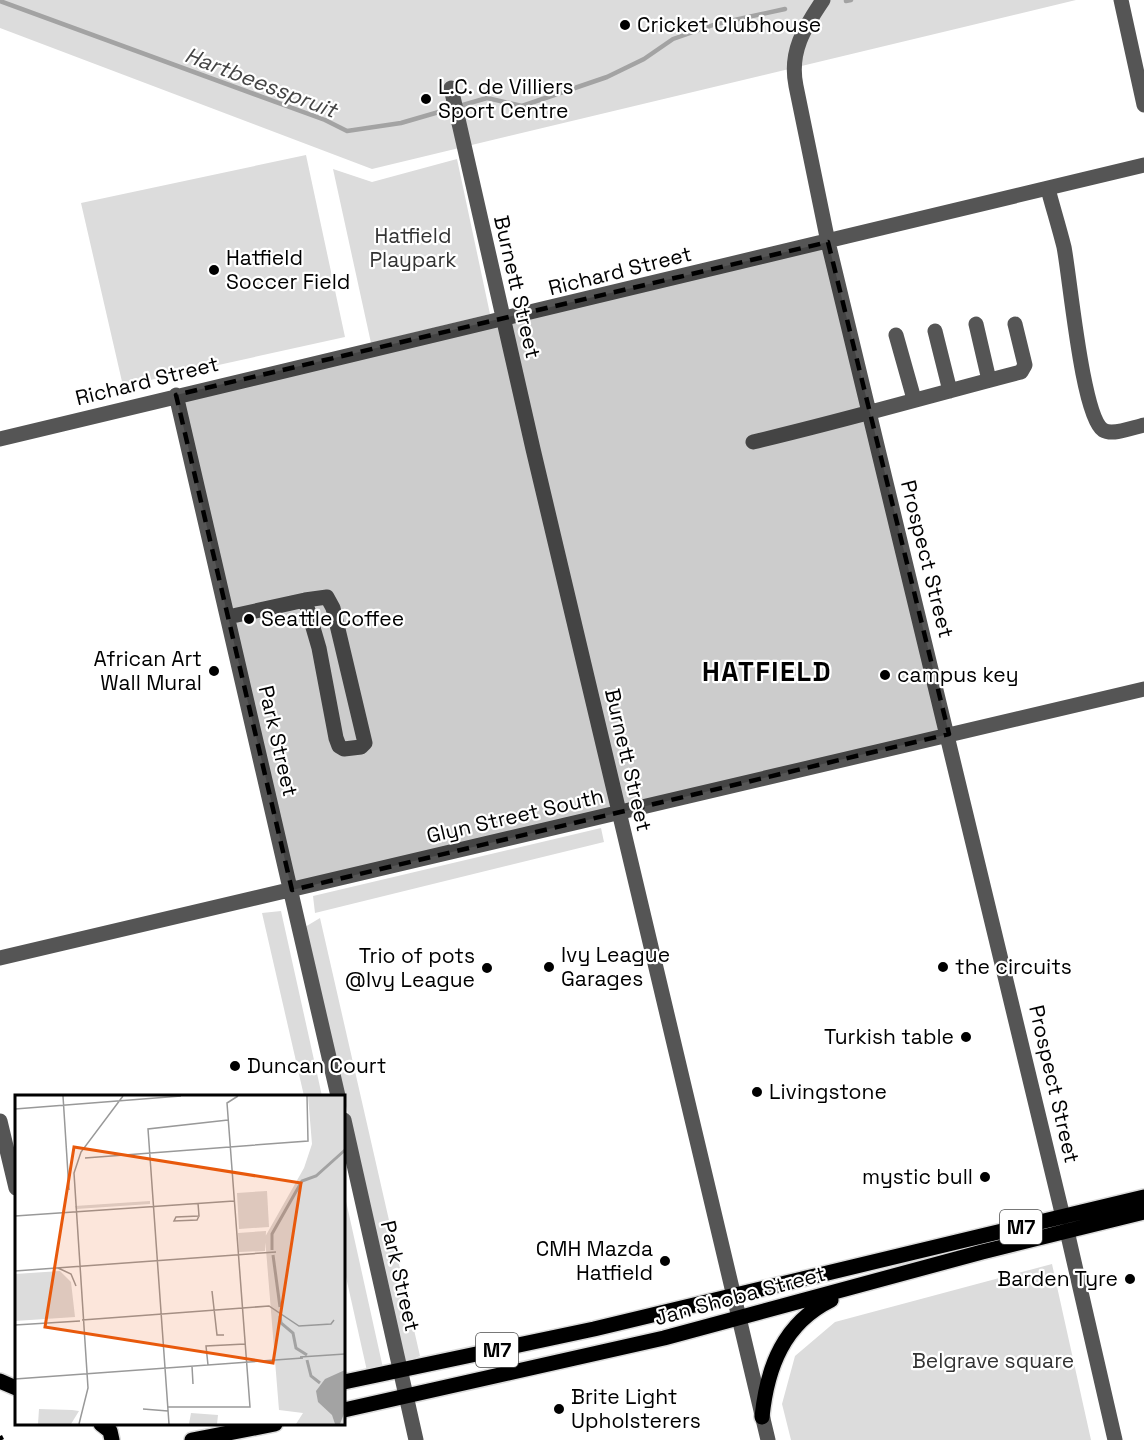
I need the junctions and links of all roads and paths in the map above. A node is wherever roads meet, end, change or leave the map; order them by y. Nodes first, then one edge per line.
1 (823, 0) edge
2 (1121, 0) edge
3 (451, 88) dead end
4 (1144, 105) edge
5 (1144, 165) edge
6 (1048, 189) junction
7 (828, 242) junction
8 (503, 320) junction
9 (976, 324) dead end
10 (1015, 324) dead end
11 (935, 331) dead end
12 (896, 335) dead end
13 (989, 380) junction
14 (950, 391) junction
15 (176, 395) junction
16 (914, 399) junction
17 (869, 414) junction
18 (1144, 426) edge
19 (0, 439) edge
20 (753, 442) dead end
21 (305, 600) junction
22 (228, 617) junction
23 (1144, 689) edge
24 (949, 734) junction
25 (619, 813) junction
26 (292, 890) junction
27 (0, 958) edge
28 (338, 1095) edge
29 (0, 1121) edge
30 (345, 1124) edge
31 (15, 1184) edge
32 (1144, 1197) edge
33 (1144, 1212) edge
34 (1065, 1224) junction
35 (858, 1287) junction
36 (733, 1296) junction
37 (738, 1318) junction
38 (400, 1371) junction
39 (0, 1381) edge
40 (345, 1382) edge
41 (15, 1388) edge
42 (406, 1397) junction
43 (345, 1410) edge
44 (762, 1418) junction
45 (103, 1425) edge
46 (270, 1425) edge
47 (112, 1440) edge
48 (192, 1440) edge
49 (416, 1440) edge
50 (768, 1440) edge
51 (1115, 1440) edge

1 - 7 street, Prospect Street
2 - 4 street
3 - 8 street, Burnett Street
5 - 6 street, Richard Street
6 - 7 street, Richard Street
6 - 18 street
7 - 8 street, Richard Street
7 - 17 street, Prospect Street
8 - 15 street, Richard Street
8 - 25 street, Burnett Street
9 - 13 street
10 - 13 street
11 - 14 street
12 - 16 street
13 - 14 street
14 - 16 street
15 - 19 street, Richard Street
15 - 22 street, Park Street
16 - 17 street
17 - 20 street
17 - 24 street, Prospect Street
21 - 21 street
21 - 22 street
22 - 26 street, Park Street
23 - 24 street, Glyn Street South
24 - 25 street, Glyn Street South
24 - 34 street, Prospect Street
25 - 26 street, Glyn Street South
25 - 36 street, Burnett Street
26 - 27 street, Glyn Street South
26 - 28 street, Park Street
29 - 31 street
30 - 38 street, Park Street
32 - 34 main road, Jan Shoba Street / M7
33 - 34 main road, Jan Shoba Street / M7
34 - 35 main road, Jan Shoba Street / M7
34 - 36 main road, Jan Shoba Street / M7
34 - 51 street, Prospect Street
35 - 37 main road, Jan Shoba Street / M7
35 - 44 main road
36 - 37 street, Burnett Street
36 - 38 main road, Jan Shoba Street / M7
37 - 42 main road, Jan Shoba Street / M7
37 - 44 street, Burnett Street
38 - 40 main road, M7
38 - 42 street, Park Street
39 - 41 main road
42 - 43 main road, Jan Shoba Street / M7
42 - 49 street, Park Street
44 - 50 street, Burnett Street
45 - 47 main road
46 - 48 main road

